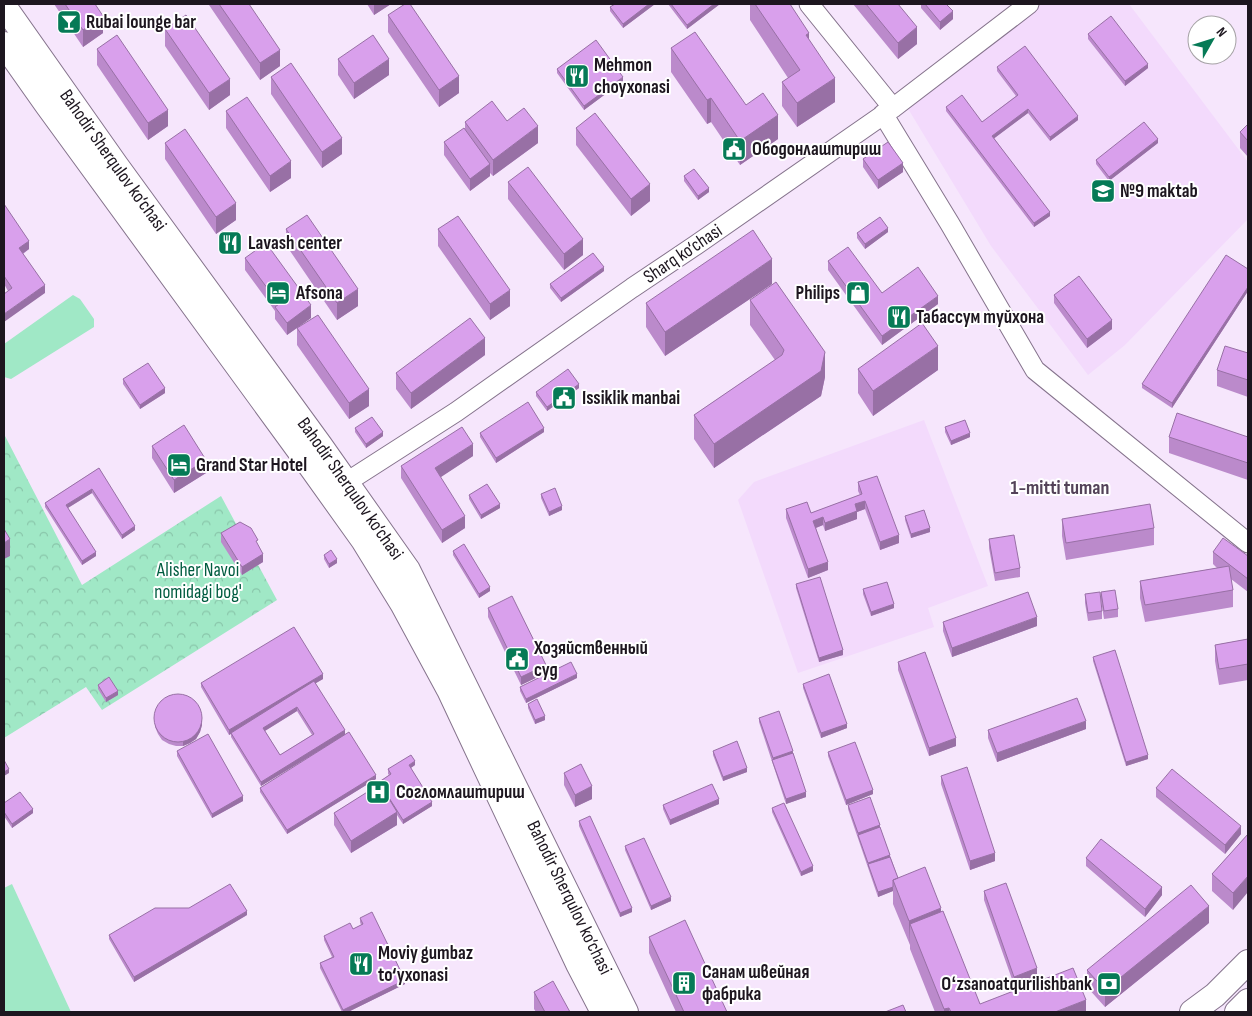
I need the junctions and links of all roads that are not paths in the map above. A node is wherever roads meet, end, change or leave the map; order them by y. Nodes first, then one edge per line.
1 (809, 4) edge
2 (1029, 4) edge
3 (4, 6) edge
4 (4, 44) edge
5 (888, 111) junction
6 (312, 450) junction
7 (337, 488) junction
8 (1248, 543) edge
9 (1248, 962) edge
10 (1248, 1001) edge
11 (603, 1012) edge
12 (626, 1012) edge
13 (1192, 1012) edge
14 (1237, 1012) edge

1 - 5 street
2 - 5 street, Sharq ko‘chasi
3 - 6 main road, Bahodir Sherqulov ko‘chasi
4 - 6 main road, Bahodir Sherqulov ko‘chasi
5 - 7 street, Sharq ko‘chasi
5 - 8 street
6 - 7 main road, Bahodir Sherqulov ko‘chasi
7 - 11 main road, Bahodir Sherqulov ko‘chasi
7 - 12 main road, Bahodir Sherqulov ko‘chasi
9 - 13 main road
10 - 14 main road

